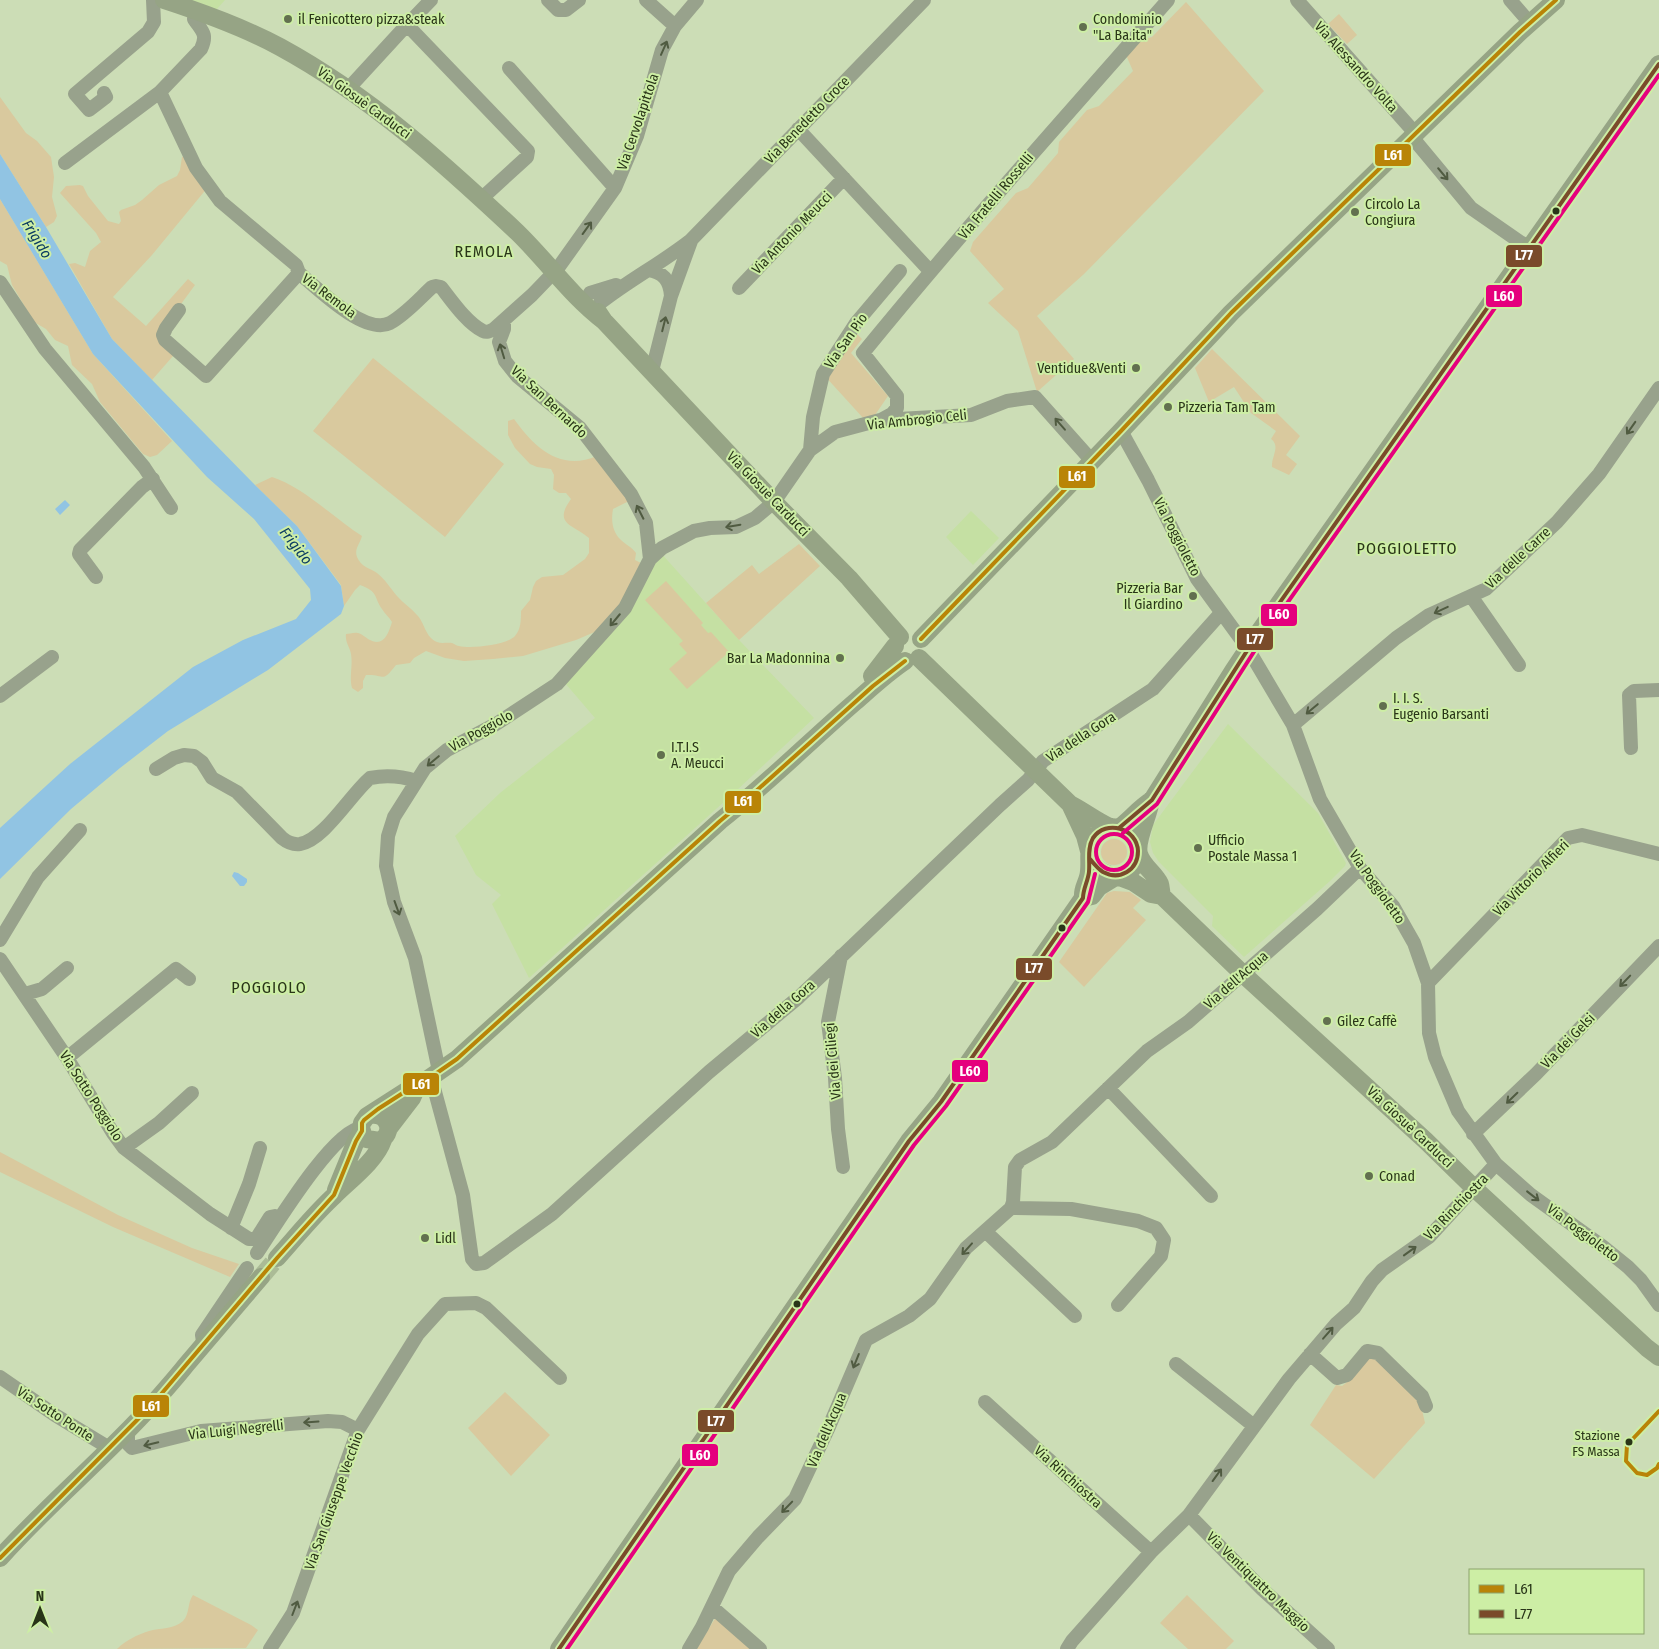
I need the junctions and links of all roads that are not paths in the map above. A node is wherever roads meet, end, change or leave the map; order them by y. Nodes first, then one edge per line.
1 (153, 0) edge
2 (164, 0) edge
3 (431, 0) edge
4 (548, 0) edge
5 (579, 0) edge
6 (646, 0) edge
7 (697, 0) edge
8 (924, 0) edge
9 (1168, 0) edge
10 (1297, 0) edge
11 (1510, 0) edge
12 (1556, 0) edge
13 (195, 11) junction
14 (1530, 23) junction
15 (675, 26) junction
16 (404, 28) junction
17 (1659, 64) edge
18 (509, 68) dead end
19 (348, 89) junction
20 (160, 92) junction
21 (104, 93) dead end
22 (798, 129) junction
23 (1413, 135) junction
24 (65, 163) dead end
25 (844, 178) junction
26 (615, 188) junction
27 (481, 199) junction
28 (691, 240) junction
29 (1530, 247) junction
30 (556, 270) junction
31 (648, 270) junction
32 (900, 271) dead end
33 (930, 271) junction
34 (298, 273) junction
35 (633, 278) junction
36 (0, 282) edge
37 (739, 288) dead end
38 (590, 293) joint
39 (672, 296) junction
40 (180, 310) dead end
41 (601, 316) junction
42 (504, 320) junction
43 (654, 364) junction
44 (1659, 388) edge
45 (897, 396) junction
46 (916, 418) junction
47 (880, 420) junction
48 (1121, 431) junction
49 (810, 450) junction
50 (1092, 461) junction
51 (153, 479) junction
52 (774, 502) junction
53 (171, 508) dead end
54 (650, 559) junction
55 (96, 577) dead end
56 (1471, 596) junction
57 (1221, 613) junction
58 (921, 639) junction
59 (898, 641) junction
60 (1248, 649) junction
61 (52, 657) dead end
62 (912, 659) junction
63 (1519, 664) dead end
64 (1659, 690) edge
65 (0, 696) edge
66 (1293, 725) junction
67 (1631, 748) dead end
68 (156, 769) dead end
69 (1034, 771) junction
70 (416, 781) junction
71 (1152, 800) junction
72 (1070, 804) junction
73 (720, 821) junction
74 (1115, 828) junction
75 (80, 830) dead end
76 (1138, 853) junction
77 (1659, 854) edge
78 (1089, 855) junction
79 (1360, 868) junction
80 (1117, 876) junction
81 (1162, 896) junction
82 (1083, 898) junction
83 (0, 940) edge
84 (1659, 946) edge
85 (841, 956) junction
86 (0, 959) edge
87 (67, 968) dead end
88 (1243, 974) junction
89 (189, 980) dead end
90 (1428, 983) junction
91 (25, 994) junction
92 (67, 1058) junction
93 (429, 1078) junction
94 (1108, 1088) junction
95 (192, 1093) dead end
96 (365, 1125) junction
97 (386, 1134) junction
98 (1474, 1134) junction
99 (124, 1148) junction
100 (260, 1148) dead end
101 (356, 1164) junction
102 (1496, 1164) junction
103 (316, 1167) junction
104 (843, 1167) dead end
105 (1474, 1188) junction
106 (1211, 1196) dead end
107 (1012, 1205) junction
108 (280, 1218) junction
109 (231, 1228) junction
110 (985, 1231) junction
111 (257, 1253) dead end
112 (277, 1258) tunnel mouth
113 (254, 1273) tunnel mouth
114 (1118, 1305) dead end
115 (1659, 1305) edge
116 (1075, 1316) dead end
117 (1310, 1354) junction
118 (1659, 1357) edge
119 (1176, 1364) dead end
120 (0, 1377) edge
121 (560, 1378) dead end
122 (986, 1402) dead end
123 (1426, 1406) dead end
124 (1254, 1426) junction
125 (358, 1430) junction
126 (128, 1431) junction
127 (111, 1449) junction
128 (1188, 1515) junction
129 (1151, 1552) junction
130 (0, 1558) edge
131 (712, 1606) junction
132 (270, 1649) edge
133 (559, 1649) edge
134 (689, 1649) edge
135 (760, 1649) edge
136 (1067, 1649) edge
137 (1328, 1649) edge

1 - 21 street
2 - 13 main road, Via Giosuè Carducci
3 - 16 street
4 - 5 street
6 - 15 street
7 - 15 street, Via Cervolapittola
8 - 22 street, Via Benedetto Croce
9 - 33 street, Via Fratelli Rosselli
10 - 23 street, Via Alessandro Volta
11 - 14 street
12 - 14 main road
13 - 19 main road, Via Giosuè Carducci
13 - 20 street
14 - 23 main road
26 -> 15 street, Via Cervolapittola
16 - 19 street
16 - 27 street
17 - 29 main road
18 - 26 street
19 - 27 main road, Via Giosuè Carducci
20 - 24 street
20 - 34 street
22 - 25 street
22 - 28 street, Via Benedetto Croce
23 -> 29 street, Via Alessandro Volta
23 - 48 main road
25 - 33 street
25 - 37 street, Via Antonio Meucci
30 -> 26 street, Via Cervolapittola
27 - 30 main road, Via Giosuè Carducci
28 - 31 street, Via Benedetto Croce
28 - 39 street, Via Benedetto Croce
29 - 60 main road
30 - 38 main road, Via Giosuè Carducci
30 - 41 main road, Via Giosuè Carducci
30 - 42 street, Via Remola
31 - 35 street, Via Benedetto Croce
31 - 39 street
32 - 49 street, Via San Pio
33 - 45 street, Via Fratelli Rosselli
34 - 40 street, Via Remola
34 - 42 street, Via Remola
35 - 38 street, Via Benedetto Croce
35 - 41 street, Via Benedetto Croce
36 - 51 street
43 -> 39 street, Via Benedetto Croce
41 - 43 main road, Via Giosuè Carducci
54 -> 42 street, Via San Bernardo
43 - 52 main road, Via Giosuè Carducci
44 -> 56 street, Via delle Carre
45 - 46 street, Via Fratelli Rosselli
45 - 47 street
46 - 47 street, Via Ambrogio Celi
50 -> 46 street, Via Ambrogio Celi
47 - 49 street, Via Ambrogio Celi
48 - 50 main road
48 - 57 street, Via Poggioletto
49 - 52 street, Via Ambrogio Celi
50 - 58 main road
51 - 53 street
51 - 55 street
52 -> 54 street, Via Poggiolo
52 - 59 main road, Via Giosuè Carducci
54 -> 70 street, Via Poggiolo
56 - 63 street, Via delle Carre
56 -> 66 street, Via delle Carre
57 - 60 street, Via Poggioletto
57 - 69 street, Via della Gora
58 - 59 main road
58 - 62 main road
59 - 62 main road
59 - 73 main road
60 - 66 street, Via Poggioletto
60 - 71 main road
61 - 65 street
62 - 69 main road
62 - 73 main road
64 - 67 street
66 - 79 street, Via Poggioletto
68 - 70 street
69 - 72 main road
69 - 85 street, Via della Gora
70 -> 93 street, Via Poggiolo
71 - 74 main road
71 - 76 main road
72 - 74 main road
72 - 78 main road
73 - 93 main road
74 - 76 main road
74 - 78 main road
75 - 83 street
76 - 80 main road
76 - 81 main road, Via Giosuè Carducci
77 - 90 street, Via Vittorio Alfieri
78 - 80 main road
78 - 82 main road
79 - 88 street, Via dell'Acqua
79 - 90 street, Via Poggioletto
80 - 81 main road, Via Giosuè Carducci
80 - 82 main road
81 - 88 main road, Via Giosuè Carducci
82 - 133 main road
84 -> 98 street, Via dei Gelsi
85 - 93 street, Via della Gora
85 - 104 street, Via dei Ciliegi
86 - 91 street, Via Sotto Poggiolo
87 - 91 street
88 - 94 street, Via dell'Acqua
88 - 105 main road, Via Giosuè Carducci
89 - 92 street
90 - 98 street, Via Poggioletto
91 - 92 street, Via Sotto Poggiolo
92 - 99 street, Via Sotto Poggiolo
93 - 96 main road
93 - 97 main road
94 - 106 street
94 - 107 street, Via dell'Acqua
95 - 99 street
96 - 97 main road
96 - 97 main road
96 - 101 main road
96 - 103 street, Via Sotto Poggiolo
97 - 101 main road
98 - 102 street, Via Poggioletto
99 - 109 street, Via Sotto Poggiolo
100 - 109 street
101 - 103 street
101 - 112 main road
102 - 105 street, Via Rinchiostra
102 -> 115 street, Via Poggioletto
103 - 108 street, Via Sotto Poggiolo
117 -> 105 street, Via Rinchiostra
105 - 118 main road, Via Giosuè Carducci
107 - 110 street, Via dell'Acqua
107 - 114 street
108 - 109 street, Via Sotto Poggiolo
108 - 111 street, Via Sotto Poggiolo
110 - 116 street
110 -> 131 street, Via dell'Acqua
113 - 126 main road
117 - 123 street
117 - 124 street, Via Rinchiostra
119 - 124 street
120 - 127 street, Via Sotto Ponte
121 - 125 street, Via San Giuseppe Vecchio
122 - 129 street, Via Rinchiostra
128 -> 124 street, Via Rinchiostra
125 -> 126 street, Via Luigi Negrelli
132 -> 125 street, Via San Giuseppe Vecchio
126 - 127 main road
127 - 130 main road
128 - 129 street, Via Rinchiostra
128 - 137 street, Via Ventiquattro Maggio
129 - 136 street, Via Rinchiostra
131 - 134 street, Via dell'Acqua
131 - 135 street

